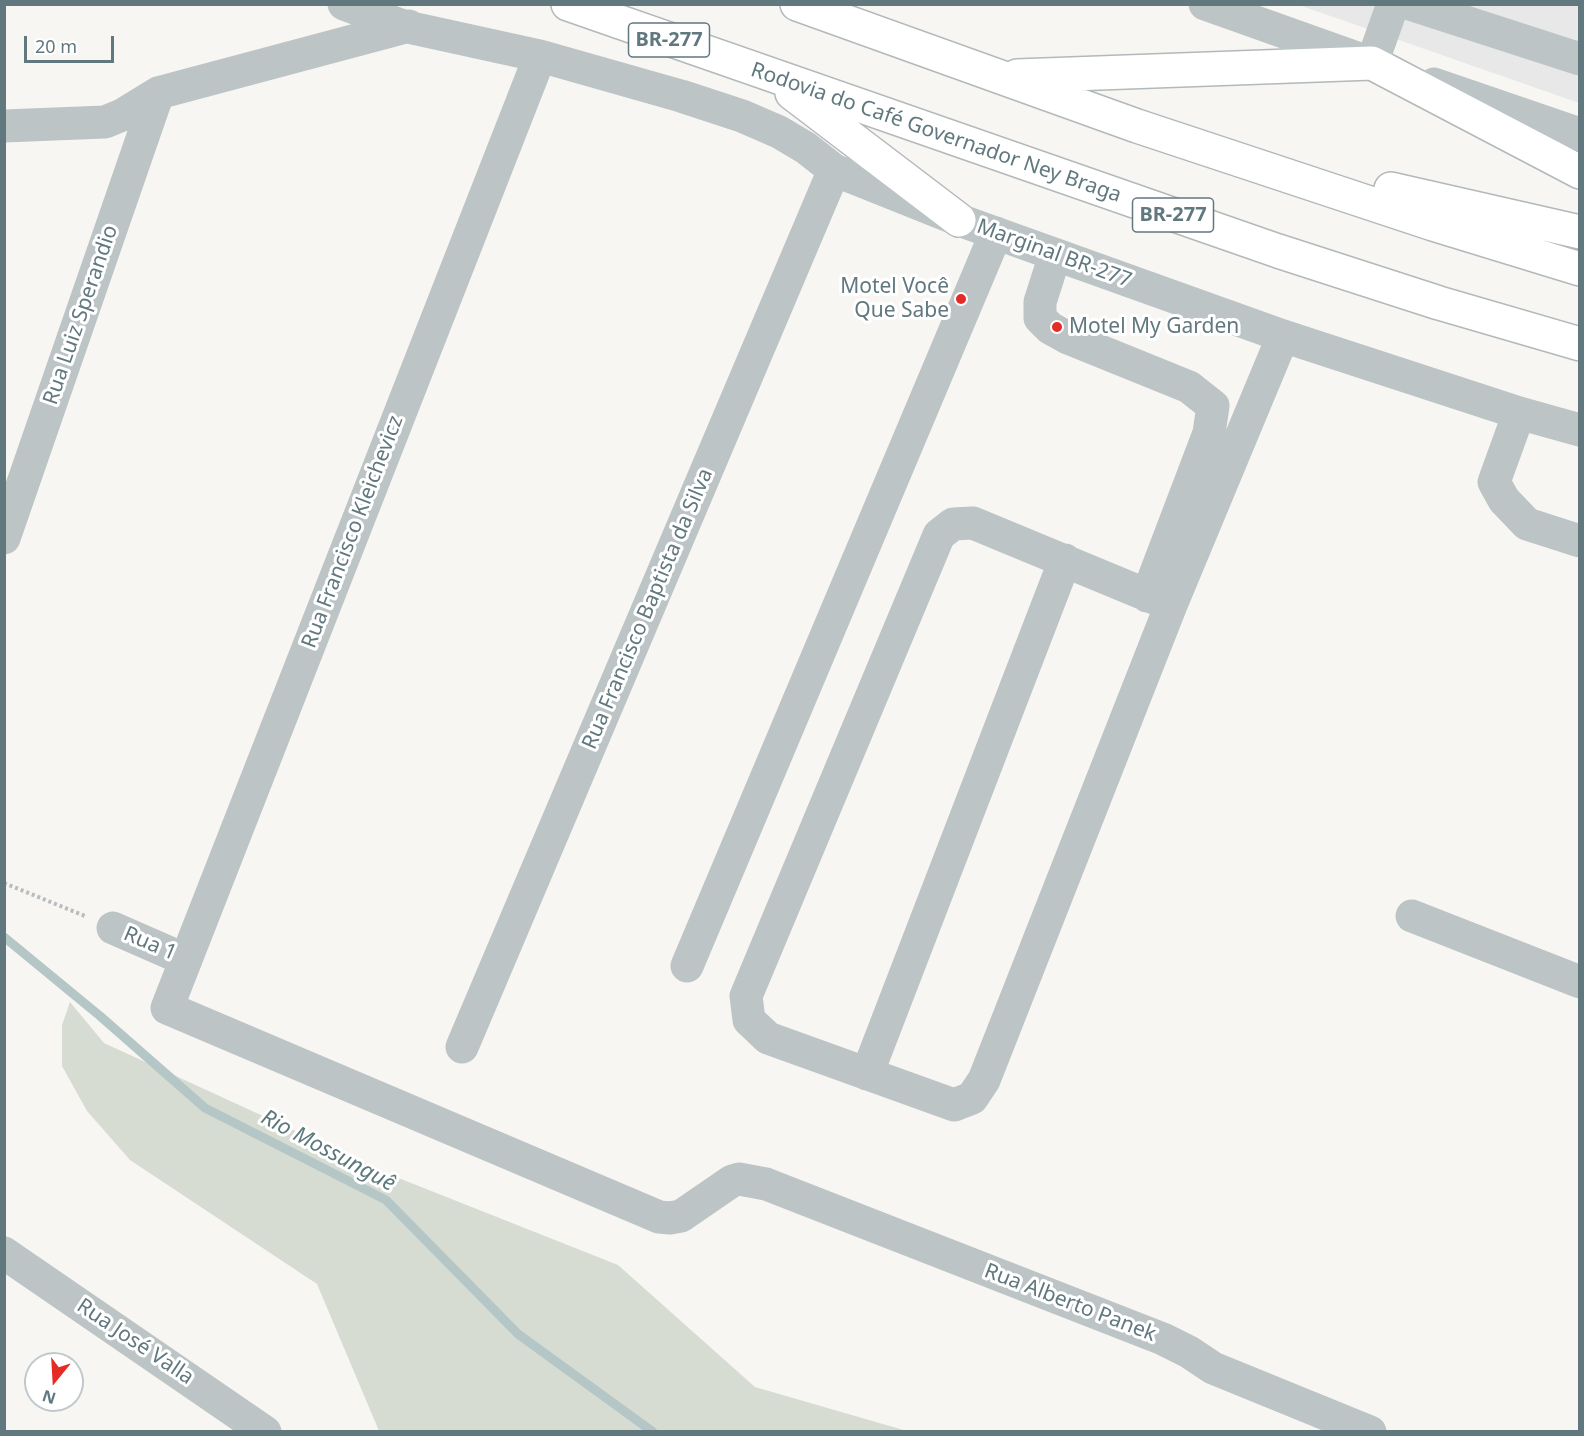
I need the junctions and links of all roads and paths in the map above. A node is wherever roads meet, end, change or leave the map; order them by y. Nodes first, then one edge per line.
1 (344, 4) edge
2 (568, 4) edge
3 (797, 4) edge
4 (1205, 4) edge
5 (1393, 4) edge
6 (1410, 4) edge
7 (403, 26) junction
8 (540, 56) junction
9 (1580, 58) edge
10 (1372, 63) junction
11 (769, 76) junction
12 (1000, 77) junction
13 (158, 93) junction
14 (4, 126) edge
15 (1137, 126) junction
16 (1580, 134) edge
17 (834, 170) junction
18 (1580, 172) edge
19 (959, 220) junction
20 (1580, 232) edge
21 (996, 233) junction
22 (1055, 255) junction
23 (1580, 269) edge
24 (1283, 336) junction
25 (1580, 344) edge
26 (1519, 413) junction
27 (1580, 430) edge
28 (4, 538) edge
29 (1580, 541) edge
30 (1065, 561) junction
31 (1159, 601) junction
32 (4, 882) edge
33 (1412, 916) dead end
34 (113, 928) joint
35 (186, 960) junction
36 (687, 966) dead end
37 (1580, 982) edge
38 (167, 1008) joint
39 (462, 1047) dead end
40 (867, 1074) junction
41 (4, 1253) edge
42 (265, 1431) edge
43 (1370, 1431) edge

1 - 7 street, Marginal BR-277
2 - 11 highway, Rodovia do Café Governador Ney Braga / BR-277
3 - 12 highway
4 - 10 street
5 - 10 street
6 - 9 street
7 - 8 street, Marginal BR-277
7 - 13 street
8 - 17 street, Marginal BR-277
8 - 35 street, Rua Francisco Kleichevicz
10 - 12 highway
10 - 16 street
10 - 18 highway
11 - 19 highway
11 - 25 highway, Rodovia do Café Governador Ney Braga / BR-277
12 - 15 highway
13 - 14 street
13 - 28 street, Rua Luiz Sperandio
15 - 20 highway
15 - 23 highway
17 - 19 street, Marginal BR-277
17 - 39 street, Rua Francisco Baptista da Silva
19 - 21 street, Marginal BR-277
21 - 22 street, Marginal BR-277
21 - 36 street
22 - 24 street, Marginal BR-277
22 - 31 street
24 - 26 street, Marginal BR-277
24 - 31 street
26 - 27 street, Marginal BR-277
26 - 29 street
30 - 31 street
30 - 40 street
30 - 40 street
31 - 40 street
32 - 34 path
33 - 37 street
34 - 35 street, Rua 1
35 - 38 street, Rua Francisco Kleichevicz
38 - 43 street, Rua Alberto Panek
41 - 42 street, Rua José Valla

